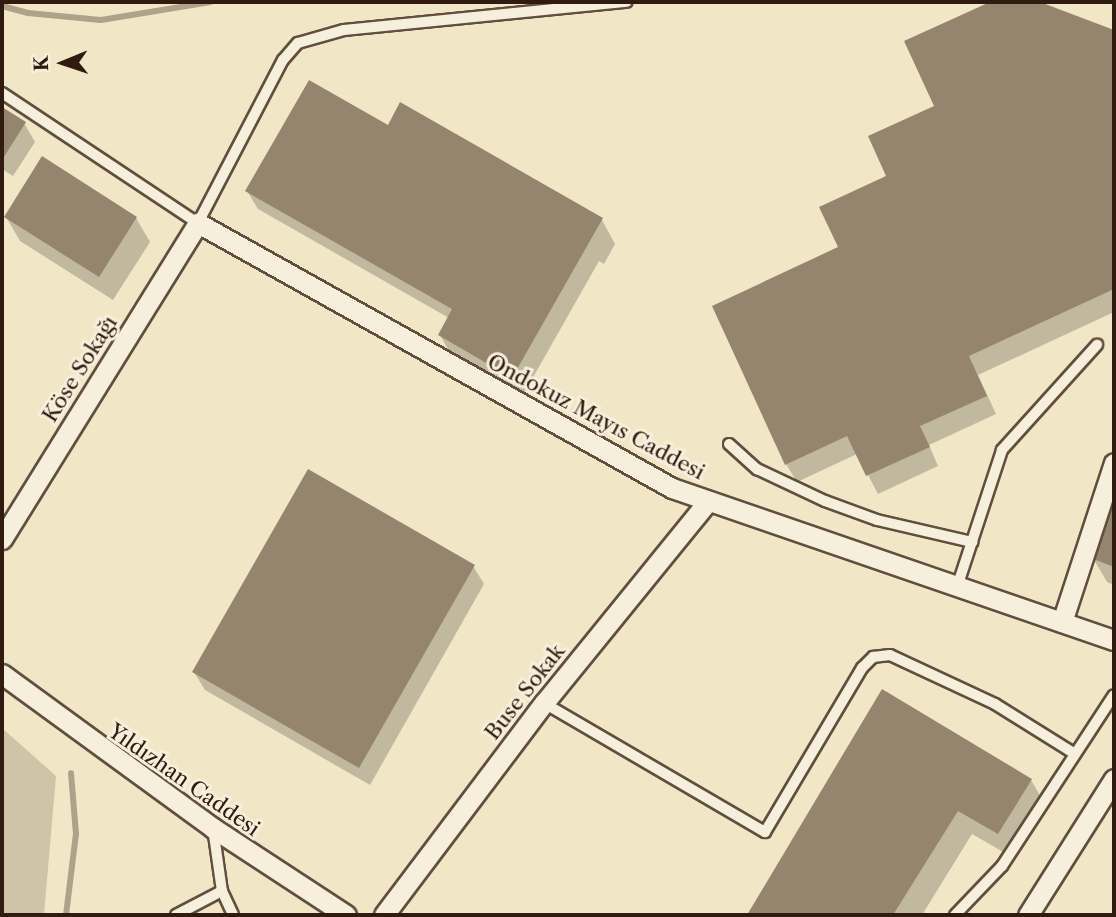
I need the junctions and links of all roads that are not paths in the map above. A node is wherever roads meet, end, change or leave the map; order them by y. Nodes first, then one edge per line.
1 (627, 2) edge
2 (2, 93) edge
3 (198, 223) junction
4 (1097, 345) dead end
5 (729, 444) dead end
6 (1114, 463) edge
7 (708, 501) junction
8 (2, 539) edge
9 (972, 542) junction
10 (957, 587) junction
11 (1062, 622) junction
12 (1114, 640) edge
13 (2, 674) edge
14 (1114, 695) edge
15 (544, 703) junction
16 (1075, 754) junction
17 (1114, 779) edge
18 (213, 828) junction
19 (222, 891) junction
20 (176, 915) edge
21 (233, 915) edge
22 (346, 915) edge
23 (384, 915) edge
24 (955, 915) edge
25 (1028, 915) edge

1 - 3 lane
2 - 3 lane
3 - 7 street, Ondokuz Mayıs Caddesi
3 - 8 street, Köse Sokağı
4 - 9 lane
5 - 9 lane
6 - 11 street
7 - 10 street, Ondokuz Mayıs Caddesi
7 - 15 street, Buse Sokak
9 - 10 lane
10 - 11 street, Ondokuz Mayıs Caddesi
11 - 12 street, Ondokuz Mayıs Caddesi
13 - 18 street, Yıldızhan Caddesi
14 - 16 lane
15 - 16 lane
15 - 23 street, Buse Sokak
16 - 24 lane
17 - 25 street
18 - 19 lane
18 - 22 street, Yıldızhan Caddesi
19 - 20 lane
19 - 21 lane

